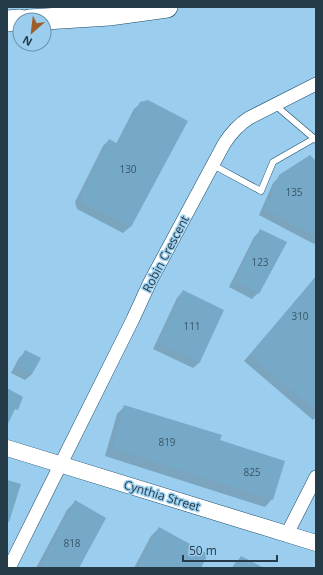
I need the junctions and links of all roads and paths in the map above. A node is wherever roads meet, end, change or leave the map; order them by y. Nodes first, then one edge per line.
1 (167, 7) edge
2 (52, 19) edge
3 (316, 84) edge
4 (276, 105) junction
5 (315, 139) edge
6 (213, 165) junction
7 (7, 448) edge
8 (60, 464) junction
9 (316, 477) edge
10 (287, 534) junction
11 (316, 543) edge
12 (9, 568) edge

1 - 2 highway
3 - 4 street, Robin Crescent
4 - 5 lane
4 - 6 street, Robin Crescent
5 - 6 lane
6 - 8 street, Robin Crescent
7 - 8 street, Cynthia Street
8 - 10 street, Cynthia Street
8 - 12 street, Robin Crescent
9 - 10 street
10 - 11 street, Cynthia Street

